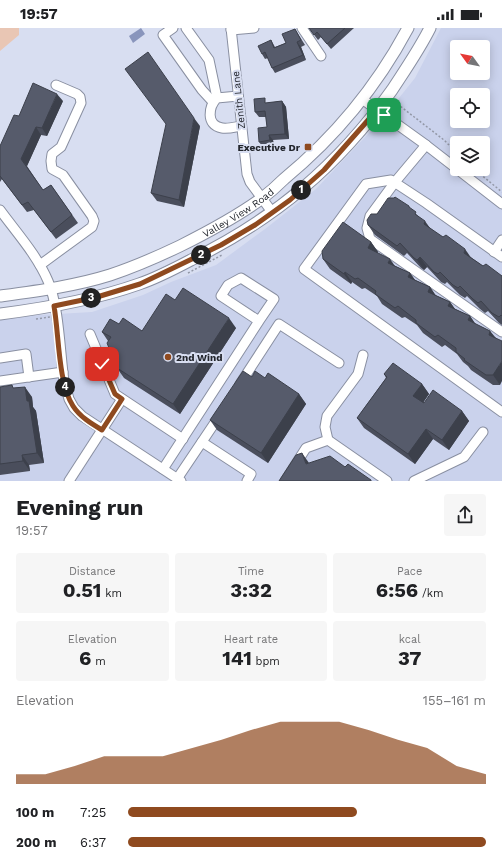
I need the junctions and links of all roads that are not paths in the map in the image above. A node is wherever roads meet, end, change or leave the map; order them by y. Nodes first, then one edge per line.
1 (173, 28) edge
2 (186, 28) edge
3 (254, 28) edge
4 (302, 28) edge
5 (408, 28) edge
6 (430, 28) edge
7 (231, 29) edge
8 (321, 56) dead end
9 (56, 85) dead end
10 (238, 96) junction
11 (362, 99) junction
12 (215, 100) junction
13 (377, 110) junction
14 (241, 126) junction
15 (426, 145) junction
16 (395, 182) junction
17 (262, 198) junction
18 (502, 204) edge
19 (0, 210) edge
20 (272, 212) junction
21 (502, 240) edge
22 (494, 252) junction
23 (502, 257) edge
24 (40, 265) junction
25 (51, 288) junction
26 (0, 296) edge
27 (54, 306) junction
28 (0, 314) edge
29 (259, 321) junction
30 (502, 332) edge
31 (90, 334) dead end
32 (363, 355) dead end
33 (0, 358) edge
34 (339, 363) dead end
35 (63, 372) junction
36 (29, 377) junction
37 (0, 381) edge
38 (234, 393) edge
39 (122, 399) junction
40 (226, 405) edge
41 (501, 410) edge
42 (102, 430) junction
43 (482, 432) dead end
44 (183, 438) junction
45 (328, 440) junction
46 (202, 442) junction
47 (163, 469) junction
48 (179, 480) edge
49 (68, 481) edge
50 (247, 481) edge
51 (285, 481) edge
52 (387, 481) edge
53 (414, 481) edge

1 - 12 street
2 - 12 street
3 - 7 street
4 - 8 street
5 - 11 main road, Valley View Road
6 - 13 main road, Valley View Road
7 - 10 street, Zenith Lane
9 - 24 street
10 - 12 street
10 - 14 street, Zenith Lane
11 - 13 street
11 - 17 main road, Valley View Road
12 - 14 street
13 - 15 street
13 - 20 main road, Valley View Road
14 - 17 street, Zenith Lane
15 - 16 street
15 - 18 street
16 - 22 street
16 - 30 street
16 - 41 street
17 - 20 street, Zenith Lane
17 - 25 main road, Valley View Road
19 - 24 street
20 - 27 main road, Valley View Road
21 - 22 street
22 - 23 street
24 - 25 street
25 - 26 main road, Valley View Road
25 - 27 street
27 - 28 main road, Valley View Road
27 - 35 street
29 - 29 street
29 - 44 street
31 - 39 street
32 - 45 street
33 - 36 street
34 - 38 street
35 - 36 street
35 - 42 street
36 - 37 street
39 - 42 street
39 - 44 street
40 - 46 street
42 - 47 street
42 - 49 street
43 - 53 street
44 - 47 street
45 - 51 street
45 - 52 street
46 - 48 street
46 - 50 street
47 - 48 street

